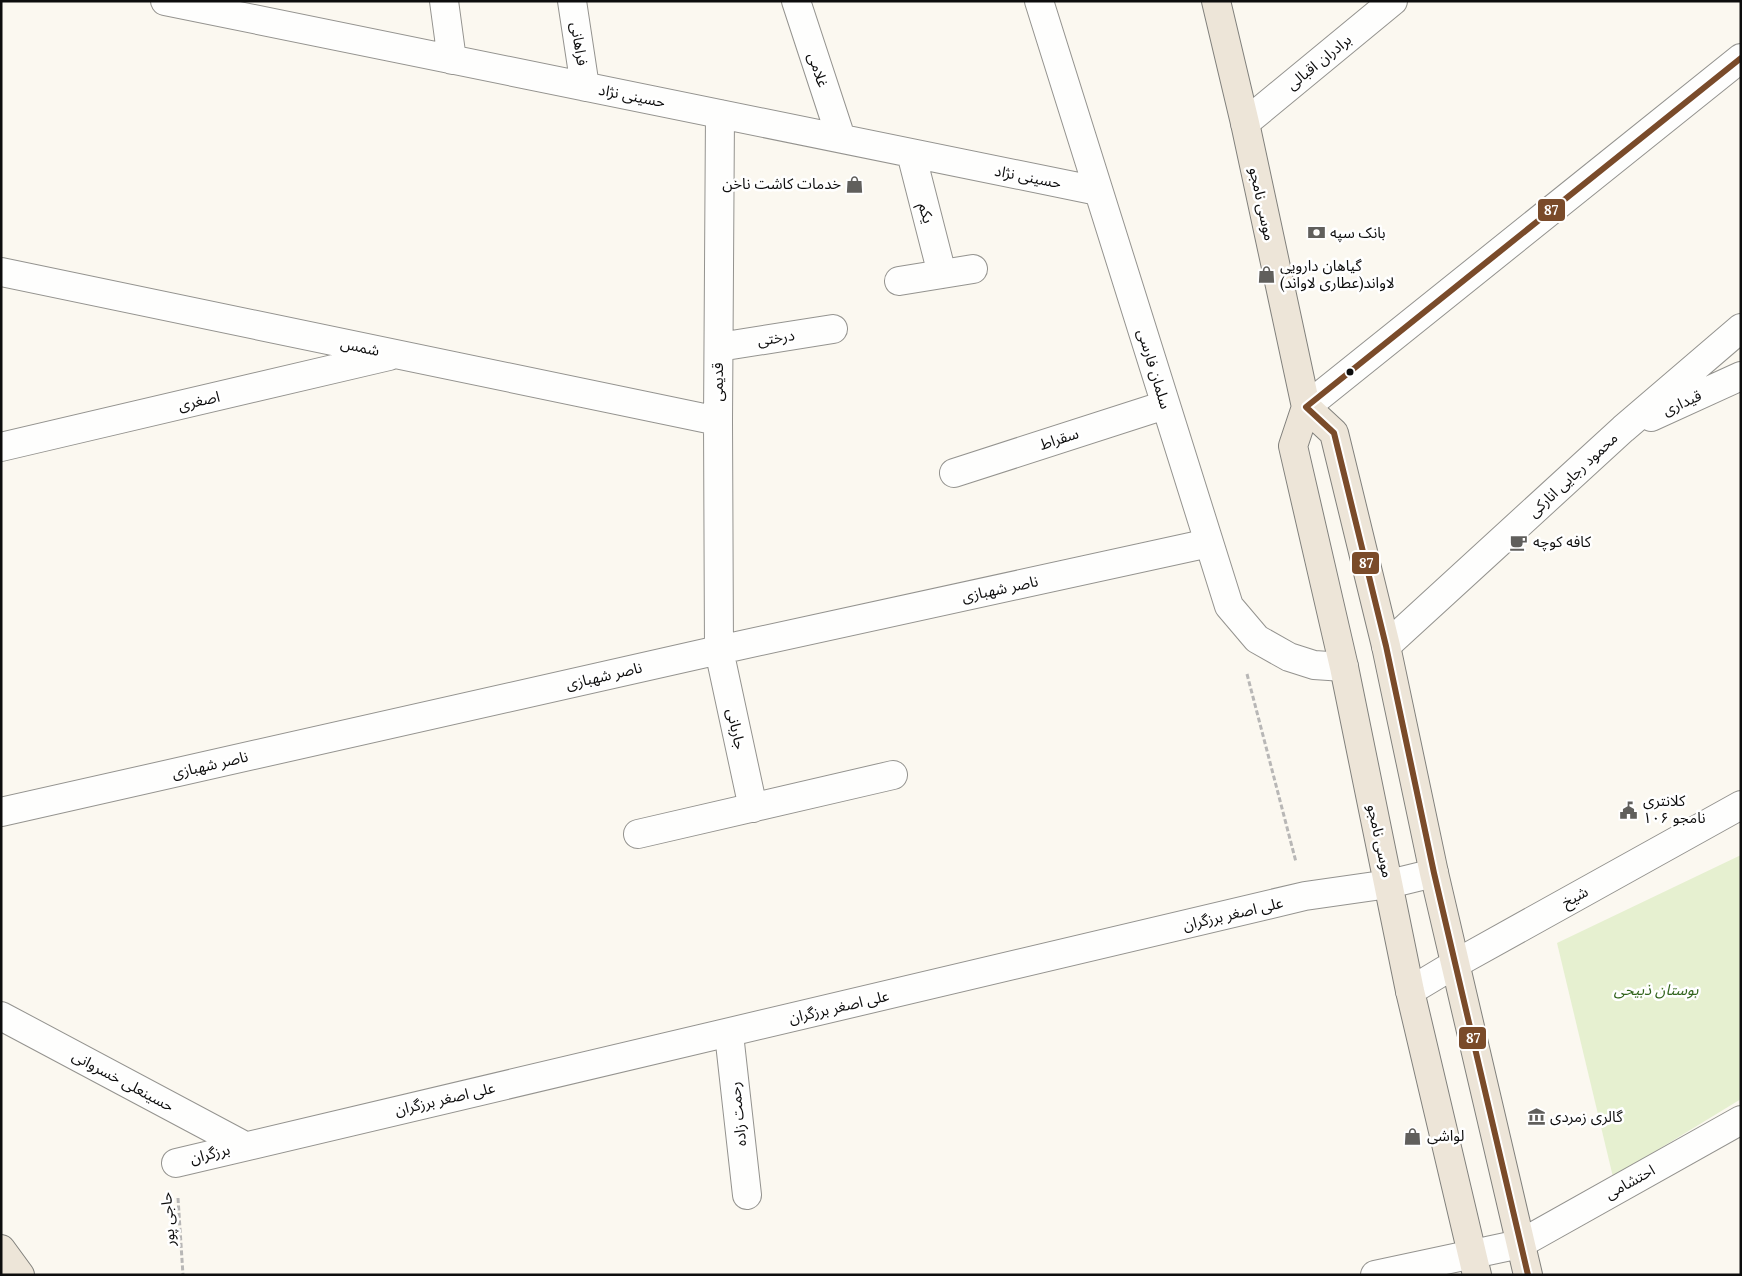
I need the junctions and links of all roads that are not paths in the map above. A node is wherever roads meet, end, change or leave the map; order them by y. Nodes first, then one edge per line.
1 (165, 1) edge
2 (444, 1) edge
3 (572, 1) edge
4 (796, 1) edge
5 (1039, 1) edge
6 (1216, 1) edge
7 (1393, 1) edge
8 (279, 13) edge
9 (1741, 58) edge
10 (452, 60) junction
11 (585, 87) junction
12 (720, 114) junction
13 (1245, 123) junction
14 (841, 138) junction
15 (911, 153) junction
16 (1098, 191) junction
17 (972, 269) dead end
18 (1, 272) edge
19 (942, 274) junction
20 (899, 280) dead end
21 (1741, 328) edge
22 (833, 329) dead end
23 (719, 347) junction
24 (396, 354) junction
25 (1741, 376) edge
26 (1165, 405) junction
27 (1306, 408) junction
28 (718, 421) junction
29 (1623, 429) junction
30 (1, 447) edge
31 (954, 473) dead end
32 (1209, 543) junction
33 (1386, 646) junction
34 (718, 650) junction
35 (1344, 667) junction
36 (893, 776) dead end
37 (1741, 805) edge
38 (753, 808) junction
39 (1, 812) edge
40 (638, 834) dead end
41 (1434, 873) junction
42 (1388, 884) junction
43 (1454, 964) junction
44 (1410, 991) junction
45 (1, 1016) edge
46 (729, 1034) junction
47 (1741, 1120) edge
48 (245, 1146) junction
49 (176, 1163) road end
50 (747, 1195) dead end
51 (1520, 1244) junction
52 (1, 1249) edge
53 (1475, 1264) edge
54 (20, 1275) edge
55 (1375, 1275) edge
56 (1528, 1275) edge

1 - 8 street, حسینی نژاد
2 - 10 street
3 - 11 street, فراهانی
4 - 14 street, غلامی
5 - 16 street, سلمان فارسی
6 - 13 main road, موسی نامجو
7 - 13 street, برادران اقبالی
8 - 10 street, حسینی نژاد
9 - 27 street
10 - 11 street, حسینی نژاد
11 - 12 street, حسینی نژاد
12 - 14 street, حسینی نژاد
12 - 23 street, قدیمی
13 - 27 main road, موسی نامجو
14 - 15 street, حسینی نژاد
15 - 16 street, حسینی نژاد
15 - 19 street, یکم
16 - 26 street, سلمان فارسی
17 - 19 street
18 - 24 street, شمس
19 - 20 street
21 - 29 street, محمود رجایی انارکی
22 - 23 street, درختی
23 - 28 street, قدیمی
24 - 28 street, شمس
24 - 30 street, اصغری
25 - 29 street, قیداری
26 - 31 street, سقراط
26 - 32 street, سلمان فارسی
27 - 33 main road
27 - 35 main road, موسی نامجو
28 - 34 street, قدیمی
29 - 33 street, محمود رجایی انارکی
32 - 34 street, ناصر شهبازی
32 - 35 street, سلمان فارسی
33 - 41 main road
34 - 38 street, جاربانی
34 - 39 street, ناصر شهبازی
35 - 42 main road, موسی نامجو
36 - 38 street
37 - 43 street, شیخ
38 - 40 street
41 - 42 street, علی اصغر برزگران
41 - 43 main road
42 - 44 main road, موسی نامجو
42 - 46 street, علی اصغر برزگران
43 - 44 street, شیخ
43 - 51 main road
44 - 53 main road, موسی نامجو
45 - 48 street, حسینعلی خسروانی
46 - 48 street, علی اصغر برزگران
46 - 50 street, رحمت زاده
47 - 51 street, احتشامی
48 - 49 street, برزگران
51 - 53 street, احتشامی
51 - 56 main road
52 - 54 main road
53 - 55 street, احتشامی

